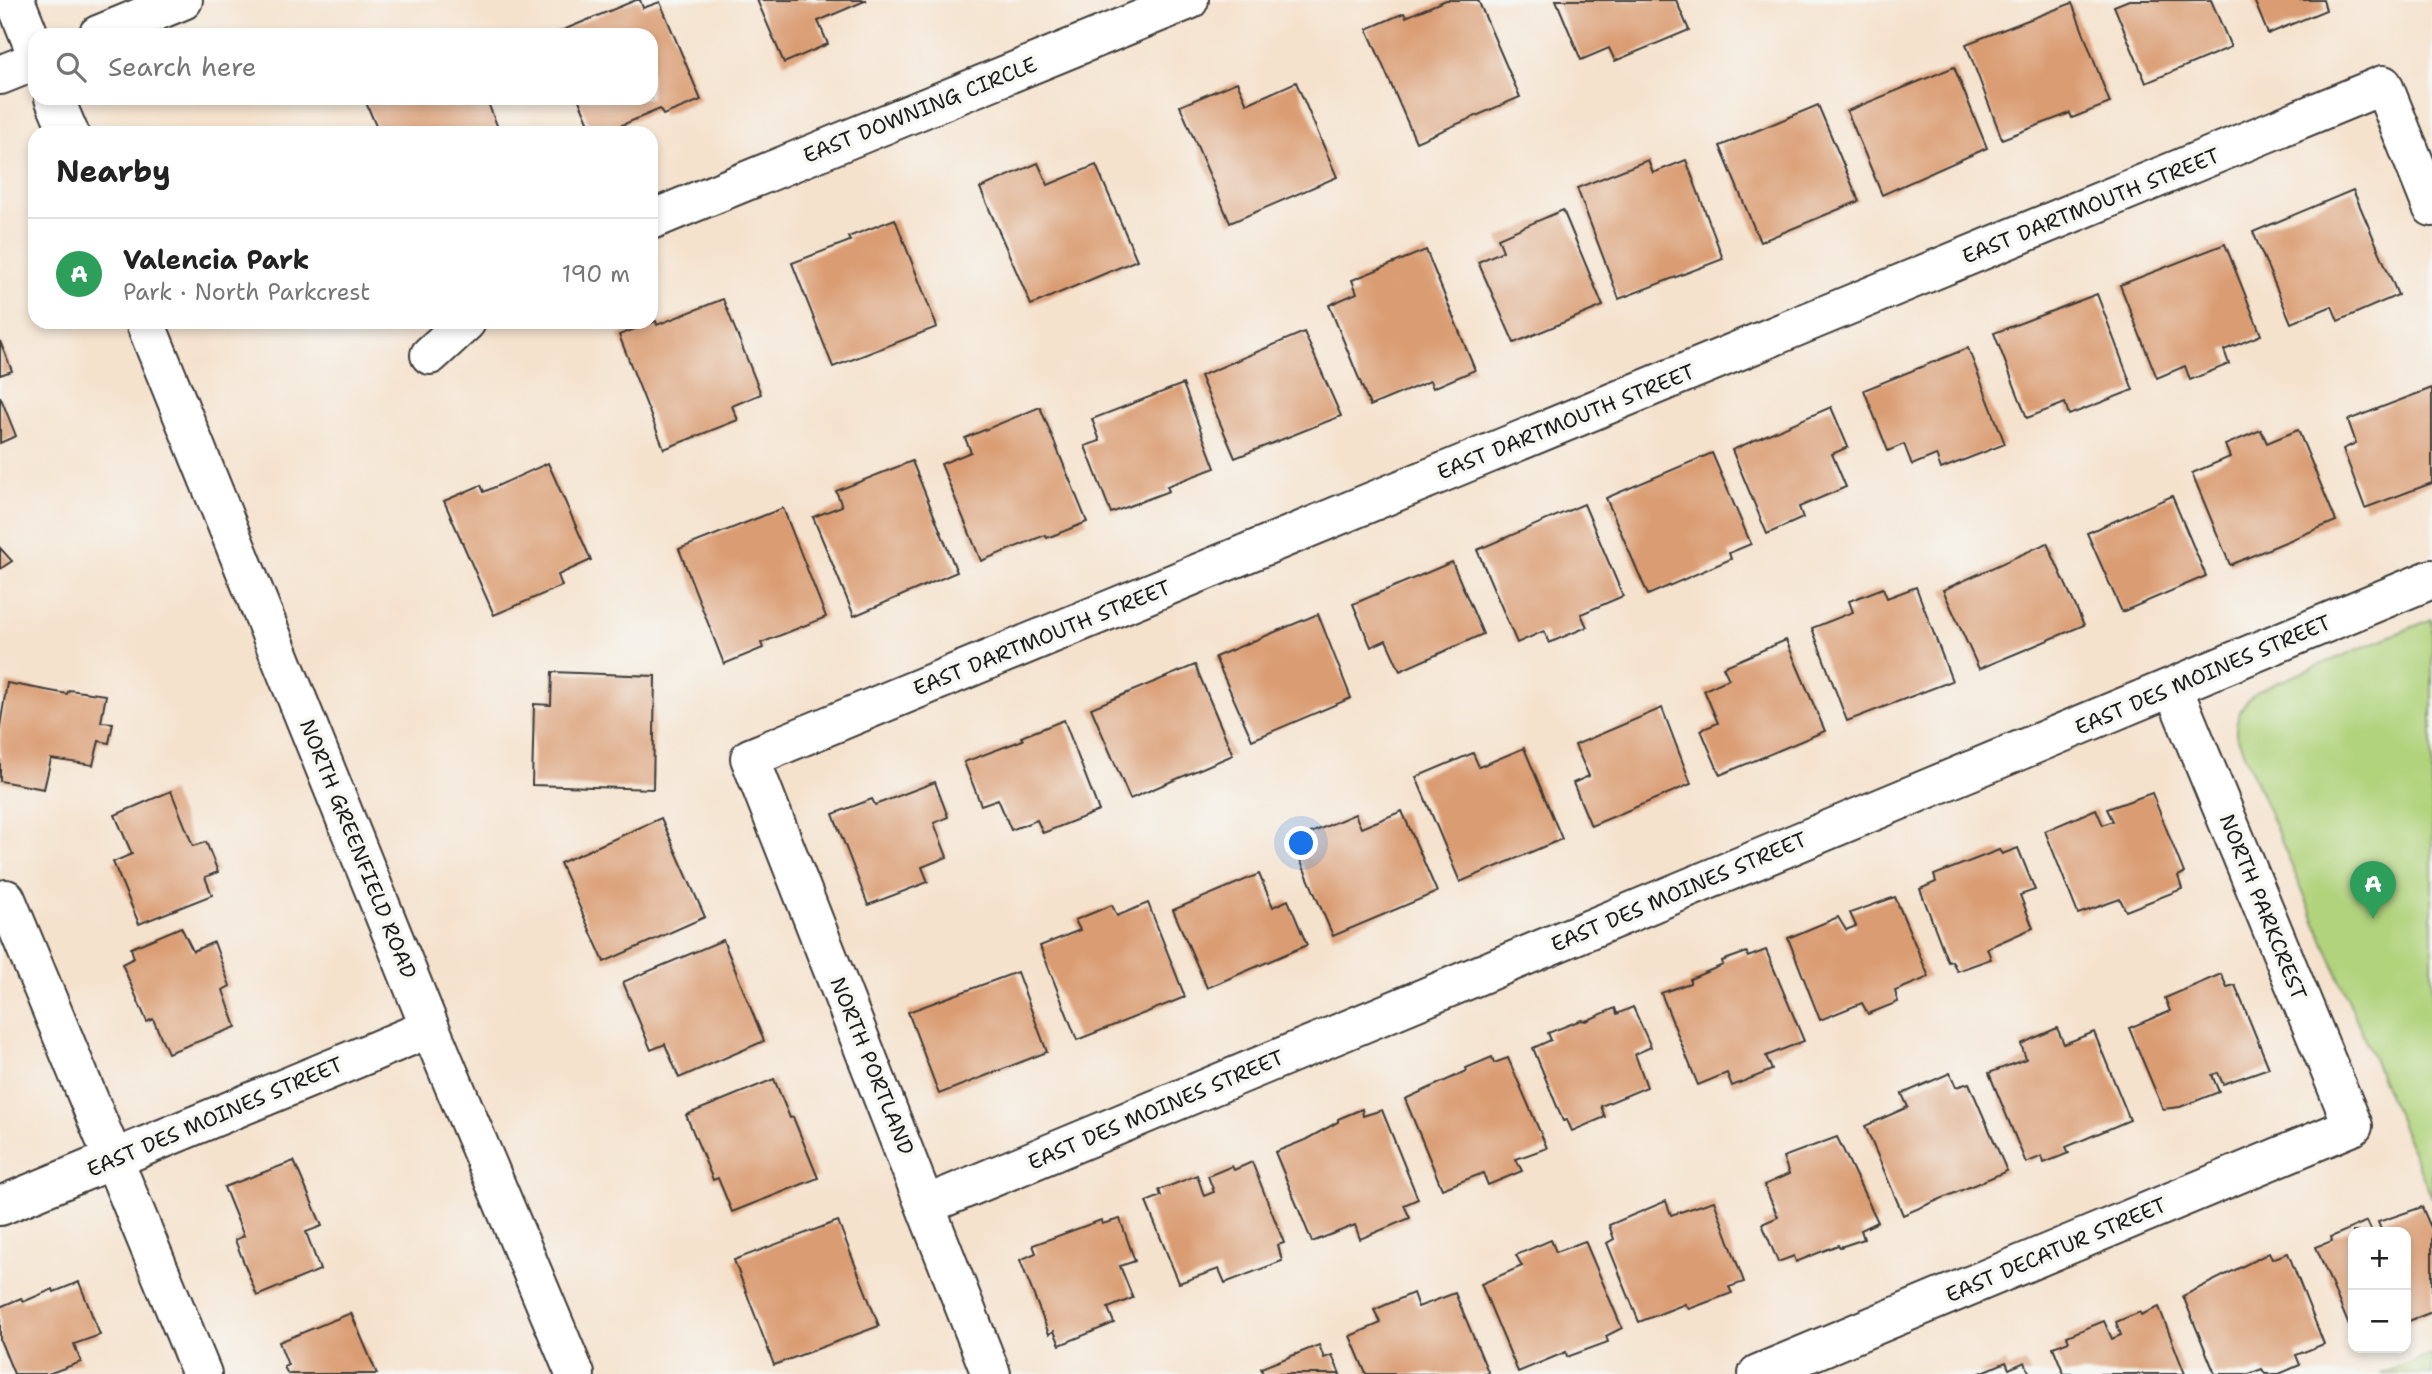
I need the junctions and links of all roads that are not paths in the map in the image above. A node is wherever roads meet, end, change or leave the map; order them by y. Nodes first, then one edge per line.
1 (15, 0) edge
2 (183, 0) edge
3 (1189, 0) edge
4 (115, 28) edge
5 (28, 32) edge
6 (28, 64) edge
7 (0, 75) edge
8 (57, 105) edge
9 (66, 126) edge
10 (2432, 207) edge
11 (658, 217) edge
12 (148, 329) edge
13 (458, 329) edge
14 (430, 355) dead end
15 (2432, 579) edge
16 (2173, 688) junction
17 (750, 758) joint
18 (6, 900) dead end
19 (430, 1028) junction
20 (2353, 1126) joint
21 (115, 1159) junction
22 (926, 1205) junction
23 (0, 1206) edge
24 (202, 1374) edge
25 (575, 1374) edge
26 (991, 1374) edge
27 (1758, 1374) edge

1 - 5 street
2 - 4 street
3 - 11 street, EAST DOWNING CIRCLE
6 - 7 street
8 - 9 street
10 - 17 street, EAST DARTMOUTH STREET
12 - 19 street, NORTH GREENFIELD ROAD
13 - 14 street
15 - 16 street, EAST DES MOINES STREET
16 - 20 street, NORTH PARKCREST
16 - 22 street, EAST DES MOINES STREET
17 - 22 street, NORTH PORTLAND
18 - 21 street
19 - 21 street, EAST DES MOINES STREET
19 - 25 street, NORTH GREENFIELD ROAD
20 - 27 street, EAST DECATUR STREET
21 - 23 street, EAST DES MOINES STREET
21 - 24 street
22 - 26 street, NORTH PORTLAND

